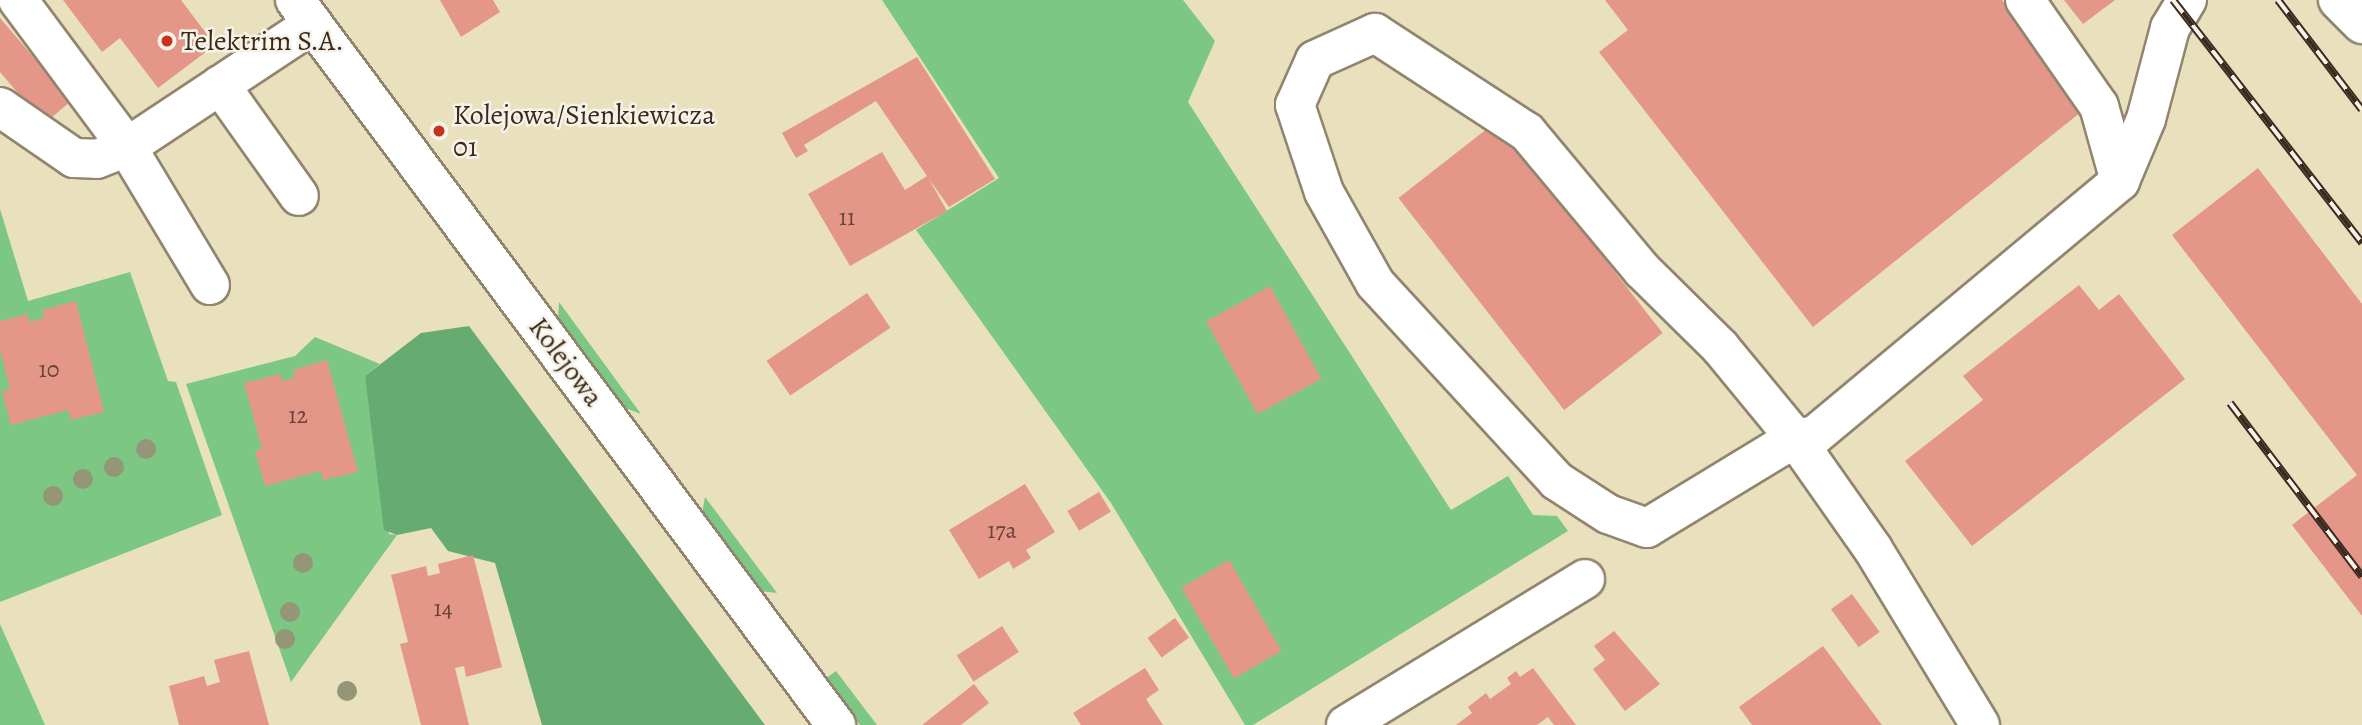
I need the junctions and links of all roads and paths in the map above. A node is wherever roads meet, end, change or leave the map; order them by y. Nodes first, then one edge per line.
1 (18, 0) edge
2 (2025, 0) edge
3 (2187, 0) edge
4 (2338, 0) edge
5 (308, 9) edge
6 (2362, 24) edge
7 (220, 85) junction
8 (0, 107) edge
9 (127, 147) junction
10 (2120, 181) junction
11 (299, 196) dead end
12 (210, 285) dead end
13 (1795, 438) junction
14 (1585, 579) dead end
15 (836, 725) edge
16 (1346, 725) edge
17 (1980, 725) edge

1 - 9 street
2 - 10 street
3 - 10 street
4 - 6 street
5 - 7 street
5 - 15 street, Kolejowa
7 - 9 street
7 - 11 street
8 - 9 street
9 - 12 street
10 - 13 street
13 - 13 street
13 - 17 street
14 - 16 street

